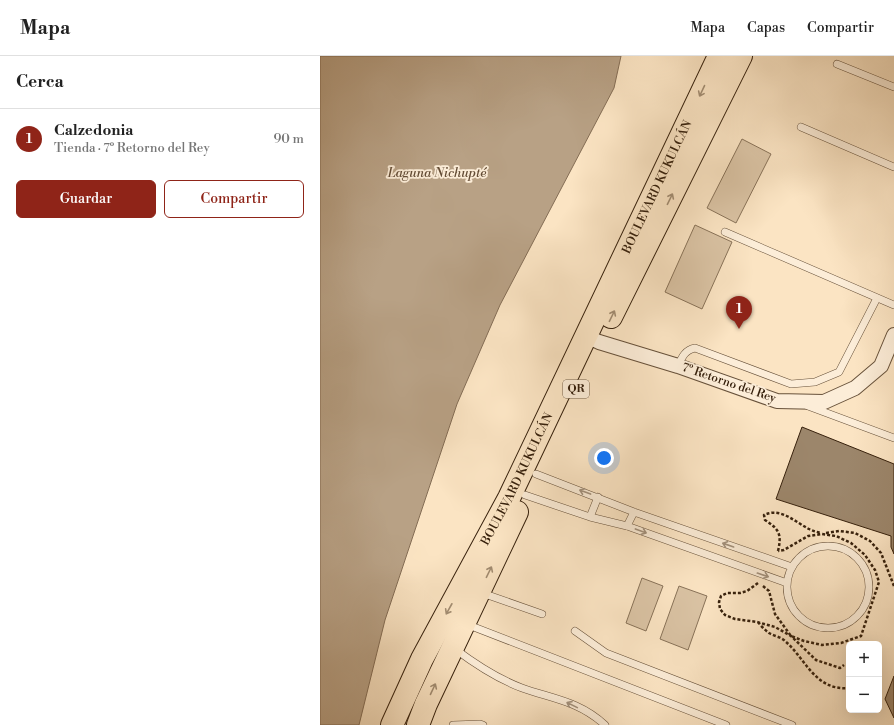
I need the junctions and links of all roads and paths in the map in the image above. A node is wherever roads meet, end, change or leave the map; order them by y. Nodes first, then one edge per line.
1 (719, 56) edge
2 (741, 56) edge
3 (837, 64) dead end
4 (894, 87) edge
5 (801, 127) dead end
6 (894, 167) edge
7 (724, 232) dead end
8 (877, 298) junction
9 (894, 305) edge
10 (894, 335) edge
11 (593, 339) junction
12 (678, 366) junction
13 (796, 401) junction
14 (894, 438) edge
15 (536, 474) junction
16 (526, 495) junction
17 (598, 497) junction
18 (634, 512) junction
19 (590, 517) junction
20 (626, 526) junction
21 (778, 551) dead end
22 (792, 567) junction
23 (758, 582) dead end
24 (787, 583) junction
25 (894, 586) edge
26 (480, 593) junction
27 (542, 614) dead end
28 (757, 622) junction
29 (464, 624) junction
30 (575, 630) dead end
31 (453, 647) junction
32 (844, 665) dead end
33 (846, 688) edge
34 (392, 725) edge
35 (418, 725) edge
36 (453, 725) edge
37 (483, 725) edge
38 (605, 725) edge
39 (726, 725) edge
40 (792, 725) edge

1 -> 11 main road, BOULEVARD KUKULCÁN / QR
11 -> 2 main road, BOULEVARD KUKULCÁN / QR
3 - 4 lane
5 - 6 lane
7 - 8 lane
8 - 9 lane
8 - 12 lane
10 - 13 street, 7º Retorno del Rey
11 - 12 street, 7º Retorno del Rey
11 - 15 main road, BOULEVARD KUKULCÁN / QR
11 -> 34 main road, BOULEVARD KUKULCÁN / QR
12 - 13 street, 7º Retorno del Rey
13 - 14 lane
15 - 16 main road, BOULEVARD KUKULCÁN / QR
17 -> 15 lane
16 - 19 lane
26 -> 16 main road, BOULEVARD KUKULCÁN / QR
17 - 18 lane
17 - 19 lane
18 - 20 lane
22 -> 18 lane
19 - 20 lane
20 -> 24 lane
21 - 25 path
22 - 24 lane
22 - 24 lane
23 - 28 path
26 - 27 lane
26 - 29 main road, BOULEVARD KUKULCÁN / QR
28 - 32 path
28 - 33 path
29 - 31 main road, BOULEVARD KUKULCÁN / QR
29 - 39 lane
30 - 40 lane
35 -> 31 main road, BOULEVARD KUKULCÁN / QR
38 -> 31 lane
36 - 37 lane

